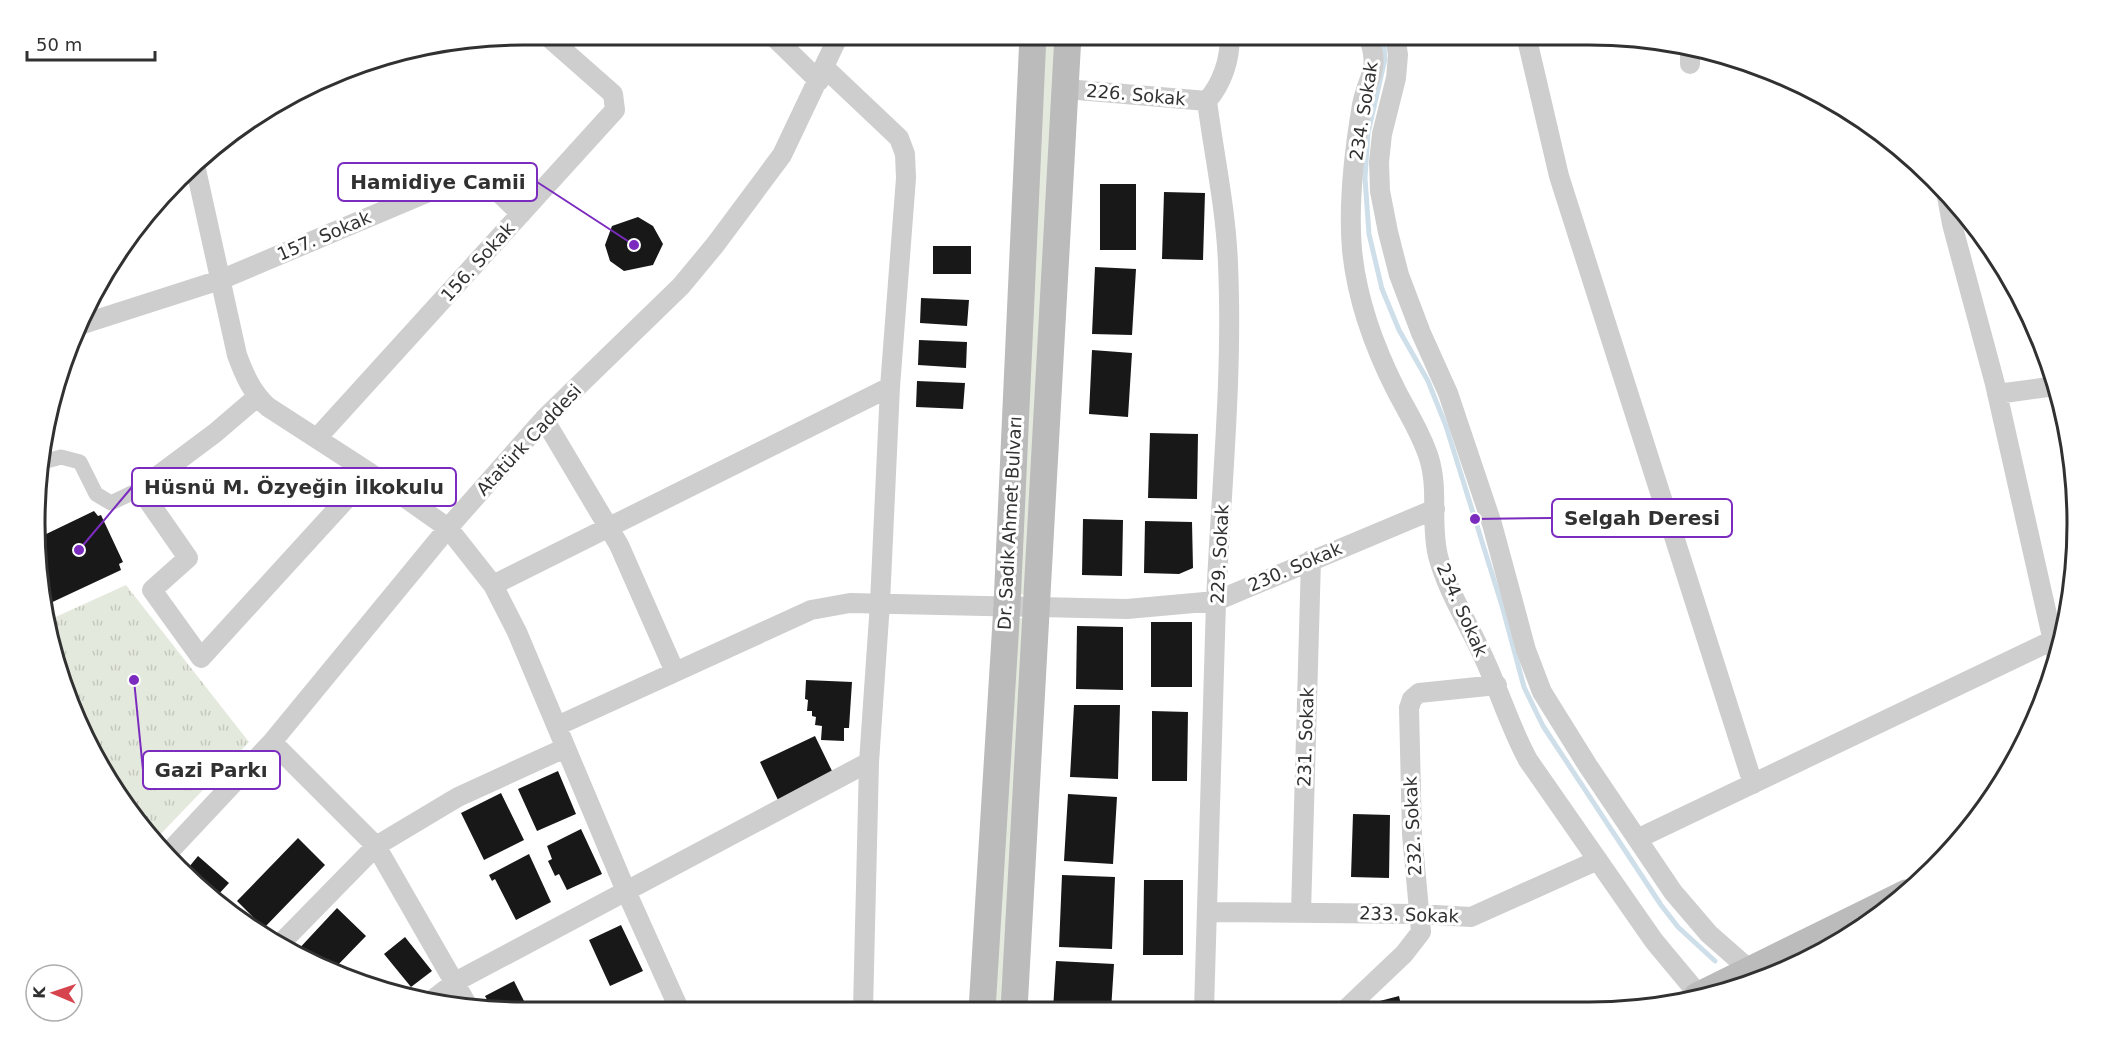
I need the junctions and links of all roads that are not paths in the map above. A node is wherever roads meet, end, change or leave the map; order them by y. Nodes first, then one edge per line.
1 (558, 45) edge
2 (785, 45) edge
3 (835, 45) edge
4 (1033, 45) edge
5 (1068, 45) edge
6 (1228, 45) edge
7 (1371, 45) edge
8 (1396, 45) edge
9 (1528, 45) edge
10 (822, 74) junction
11 (1066, 89) junction
12 (1207, 101) junction
13 (197, 174) edge
14 (1949, 210) edge
15 (522, 214) junction
16 (220, 280) junction
17 (89, 322) edge
18 (890, 387) junction
19 (2047, 387) edge
20 (1997, 394) junction
21 (257, 397) junction
22 (544, 419) junction
23 (317, 438) junction
24 (49, 460) edge
25 (370, 473) junction
26 (140, 489) junction
27 (1435, 509) junction
28 (448, 528) junction
29 (608, 528) junction
30 (1311, 560) junction
31 (493, 585) junction
32 (1216, 601) junction
33 (880, 603) junction
34 (1007, 605) junction
35 (1038, 607) junction
36 (2053, 640) edge
37 (2049, 653) edge
38 (675, 672) junction
39 (1497, 685) junction
40 (556, 726) junction
41 (272, 741) junction
42 (565, 748) junction
43 (869, 762) junction
44 (1753, 784) junction
45 (1637, 840) junction
46 (376, 846) junction
47 (172, 848) edge
48 (1598, 860) junction
49 (626, 891) junction
50 (1208, 912) junction
51 (1866, 912) edge
52 (1301, 913) junction
53 (1418, 914) junction
54 (285, 939) edge
55 (1749, 970) junction
56 (455, 982) junction
57 (1726, 982) edge
58 (1693, 990) edge
59 (439, 994) edge
60 (464, 998) edge
61 (676, 1002) edge
62 (863, 1002) edge
63 (982, 1002) edge
64 (1014, 1002) edge
65 (1204, 1002) edge
66 (1353, 1002) edge

1 - 15 street, 156. Sokak
2 - 10 street
3 - 10 street, Atatürk Caddesi
4 - 34 main road, Dr. Sadık Ahmet Bulvarı
5 - 11 main road, Dr. Sadık Ahmet Bulvarı
6 - 12 street
7 - 27 street, 234. Sokak
8 - 45 street
9 - 44 street
10 - 18 street
10 - 22 street, Atatürk Caddesi
11 - 12 street, 226. Sokak
11 - 35 main road, Dr. Sadık Ahmet Bulvarı
12 - 32 street, 229. Sokak
13 - 16 street
14 - 20 street
15 - 16 street, 157. Sokak
15 - 23 street, 156. Sokak
16 - 17 street, 157. Sokak
16 - 21 street
18 - 29 street
18 - 33 street
19 - 20 street
20 - 36 street
21 - 23 street
21 - 26 street
22 - 28 street, Atatürk Caddesi
22 - 29 street
23 - 25 street
24 - 26 street
25 - 26 street
25 - 28 street
27 - 30 street, 230. Sokak
27 - 39 street, 234. Sokak
28 - 31 street
28 - 41 street, Atatürk Caddesi
29 - 31 street
29 - 38 street
30 - 32 street, 230. Sokak
30 - 52 street, 231. Sokak
31 - 40 street
32 - 35 street, 230. Sokak
32 - 50 street, 229. Sokak
33 - 34 street, 230. Sokak
33 - 38 street, 230. Sokak
33 - 43 street
34 - 35 street, 230. Sokak
34 - 63 main road, Dr. Sadık Ahmet Bulvarı
35 - 64 main road, Dr. Sadık Ahmet Bulvarı
37 - 44 street
38 - 40 street, 230. Sokak
39 - 48 street, 234. Sokak
39 - 53 street, 232. Sokak
40 - 42 street
41 - 46 street
41 - 47 street, Atatürk Caddesi
42 - 46 street
42 - 49 street
43 - 49 street
43 - 62 street
44 - 45 street
45 - 55 street
46 - 54 street
46 - 56 street
48 - 53 street, 233. Sokak
48 - 58 street, 234. Sokak
49 - 56 street
49 - 61 street
50 - 52 street, 233. Sokak
50 - 65 street, 229. Sokak
51 - 55 main road
52 - 53 street, 233. Sokak
53 - 66 street, 232. Sokak
55 - 57 main road
56 - 59 street
56 - 60 street

